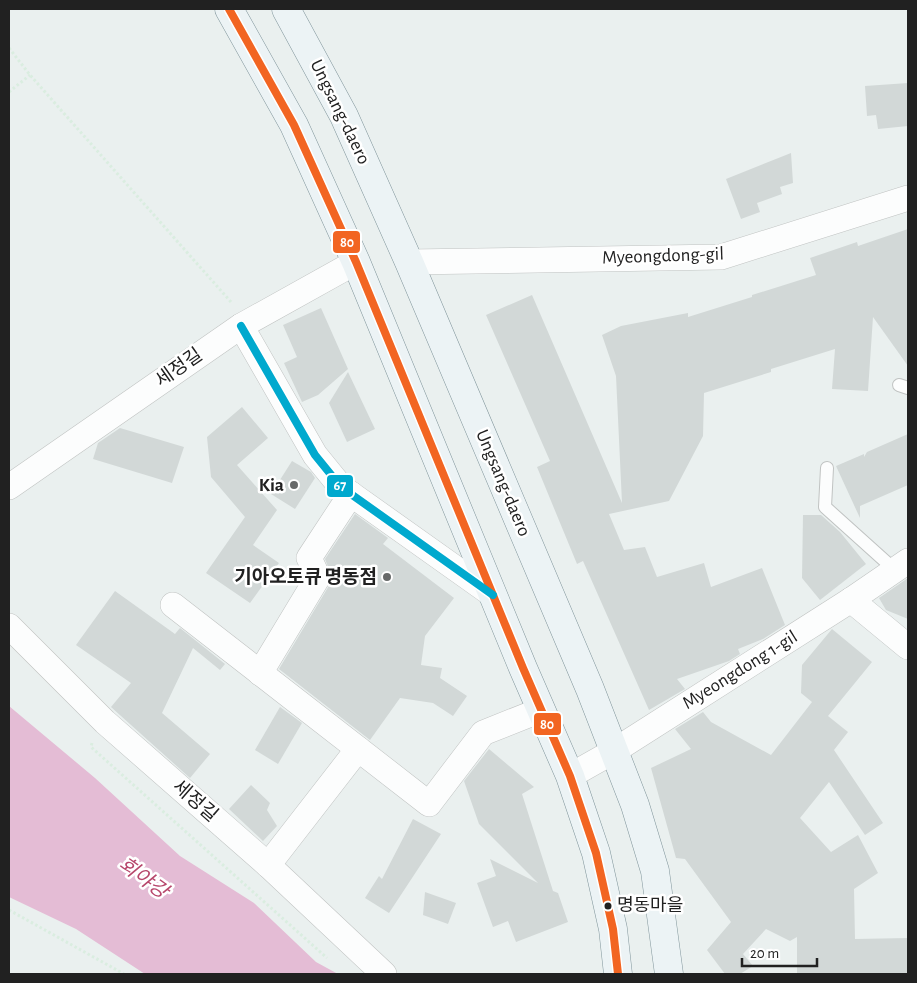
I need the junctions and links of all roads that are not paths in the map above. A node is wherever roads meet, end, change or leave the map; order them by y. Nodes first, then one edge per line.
1 (229, 9) edge
2 (286, 9) edge
3 (908, 198) edge
4 (356, 262) junction
5 (409, 262) junction
6 (244, 324) junction
7 (827, 468) dead end
8 (9, 486) edge
9 (351, 494) junction
10 (902, 566) edge
11 (493, 595) junction
12 (851, 600) junction
13 (172, 605) dead end
14 (9, 626) edge
15 (908, 647) edge
16 (260, 673) junction
17 (541, 710) junction
18 (358, 749) junction
19 (614, 751) junction
20 (570, 776) junction
21 (268, 865) junction
22 (384, 974) edge
23 (618, 974) edge
24 (669, 974) edge

1 - 4 main road
2 - 5 main road, Ungsang-daero
3 - 5 street, Myeongdong-gil
4 - 6 street, 세정길
4 - 11 main road
5 - 19 main road, Ungsang-daero
6 - 8 street, 세정길
6 - 9 street
7 - 10 lane
9 - 11 street
9 - 16 street
10 - 12 street, Myeongdong 1-gil
11 - 17 main road
12 - 15 street
12 - 19 street, Myeongdong 1-gil
13 - 16 street
14 - 21 street, 세정길
16 - 18 street
17 - 18 street
17 - 20 main road
18 - 21 street
19 - 20 street, Myeongdong 1-gil
19 - 24 main road, Ungsang-daero
20 - 23 main road
21 - 22 street, 세정길

